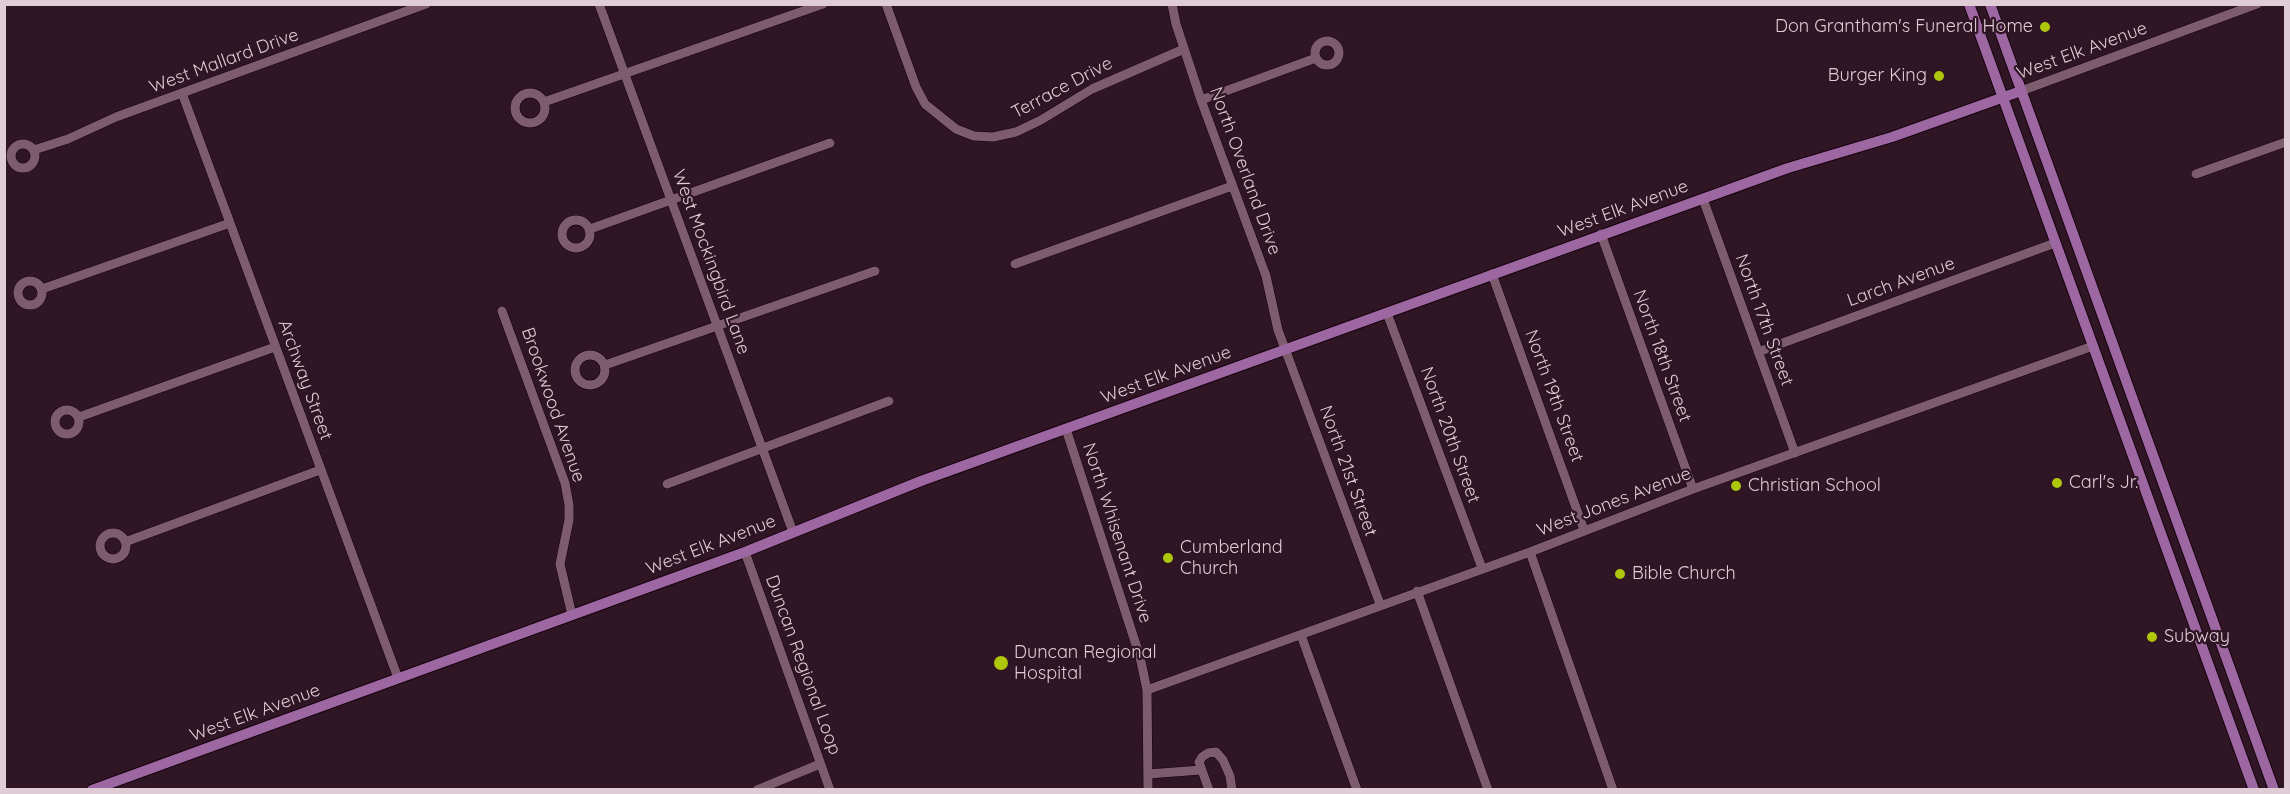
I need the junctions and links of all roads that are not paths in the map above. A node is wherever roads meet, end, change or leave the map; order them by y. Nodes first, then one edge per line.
1 (426, 4) edge
2 (599, 4) edge
3 (823, 4) edge
4 (886, 4) edge
5 (1172, 4) edge
6 (1969, 4) edge
7 (1990, 4) edge
8 (2257, 4) edge
9 (1184, 49) junction
10 (1316, 58) dead end
11 (623, 73) junction
12 (2021, 91) junction
13 (182, 93) junction
14 (2003, 97) junction
15 (1201, 100) junction
16 (544, 102) dead end
17 (2286, 142) edge
18 (830, 143) dead end
19 (34, 150) dead end
20 (2196, 174) dead end
21 (1232, 186) junction
22 (1703, 198) junction
23 (670, 200) junction
24 (230, 223) junction
25 (590, 228) dead end
26 (1600, 234) junction
27 (2055, 243) junction
28 (1015, 264) dead end
29 (875, 271) dead end
30 (1492, 274) junction
31 (42, 289) dead end
32 (502, 311) dead end
33 (2100, 311) junction
34 (1386, 313) junction
35 (2082, 317) junction
36 (717, 326) junction
37 (2093, 346) junction
38 (275, 347) junction
39 (1286, 349) junction
40 (1758, 352) junction
41 (604, 365) dead end
42 (889, 401) dead end
43 (79, 417) dead end
44 (1066, 429) junction
45 (762, 447) junction
46 (1795, 453) junction
47 (2156, 464) junction
48 (320, 470) junction
49 (2138, 470) junction
50 (667, 484) dead end
51 (1693, 489) junction
52 (1584, 530) junction
53 (793, 532) junction
54 (125, 542) dead end
55 (745, 552) junction
56 (1530, 552) junction
57 (1482, 568) junction
58 (1417, 591) junction
59 (1380, 604) junction
60 (572, 615) junction
61 (1301, 635) junction
62 (398, 678) junction
63 (1147, 690) junction
64 (820, 764) junction
65 (1201, 770) junction
66 (1148, 774) junction
67 (92, 789) edge
68 (757, 789) edge
69 (830, 789) edge
70 (1148, 789) edge
71 (1209, 789) edge
72 (1232, 789) edge
73 (1357, 789) edge
74 (1488, 789) edge
75 (1613, 789) edge
76 (2254, 789) edge
77 (2274, 789) edge

1 - 13 street, West Mallard Drive
2 - 11 street, West Mockingbird Lane
3 - 11 street
4 - 9 street, Terrace Drive
5 - 9 street, North Overland Drive
6 - 14 main road
7 - 12 main road
8 - 12 street, West Elk Avenue
9 - 15 street, North Overland Drive
10 - 15 street
11 - 16 street
11 - 23 street, West Mockingbird Lane
12 - 14 main road, West Elk Avenue
12 - 33 main road
13 - 19 street, West Mallard Drive
13 - 24 street, Archway Street
14 - 22 main road, West Elk Avenue
14 - 27 main road
15 - 21 street, North Overland Drive
17 - 20 street
18 - 23 street
21 - 28 street
21 - 39 street, North Overland Drive
22 - 26 main road, West Elk Avenue
22 - 40 street, North 17th Street
23 - 25 street
23 - 36 street, West Mockingbird Lane
24 - 31 street
24 - 38 street, Archway Street
26 - 30 main road, West Elk Avenue
26 - 51 street, North 18th Street
27 - 35 main road
27 - 40 street, Larch Avenue
29 - 36 street
30 - 34 main road, West Elk Avenue
30 - 52 street, North 19th Street
32 - 60 street, Brookwood Avenue
33 - 35 main road
33 - 47 main road
34 - 39 main road, West Elk Avenue
34 - 57 street, North 20th Street
35 - 37 main road
36 - 41 street
36 - 45 street, West Mockingbird Lane
37 - 46 street, West Jones Avenue
37 - 49 main road
38 - 43 street
38 - 48 street, Archway Street
39 - 44 main road, West Elk Avenue
39 - 59 street, North 21st Street
40 - 46 street, North 17th Street
42 - 45 street
44 - 53 main road, West Elk Avenue
44 - 63 street, North Whisenant Drive
45 - 50 street
45 - 53 street, West Mockingbird Lane
46 - 51 street, West Jones Avenue
47 - 49 main road
47 - 77 main road
48 - 54 street
48 - 62 street, Archway Street
49 - 76 main road
51 - 52 street, West Jones Avenue
52 - 56 street, West Jones Avenue
53 - 55 main road, West Elk Avenue
55 - 60 main road, West Elk Avenue
55 - 64 street, Duncan Regional Loop
56 - 57 street, West Jones Avenue
56 - 75 street
57 - 58 street, West Jones Avenue
58 - 59 street, West Jones Avenue
58 - 74 street
59 - 61 street, West Jones Avenue
60 - 62 main road, West Elk Avenue
61 - 63 street, West Jones Avenue
61 - 73 street
62 - 67 main road, West Elk Avenue
63 - 66 street, North Whisenant Drive
64 - 68 street
64 - 69 street, Duncan Regional Loop
65 - 66 street
65 - 71 street
65 - 72 street
66 - 70 street, North Whisenant Drive

